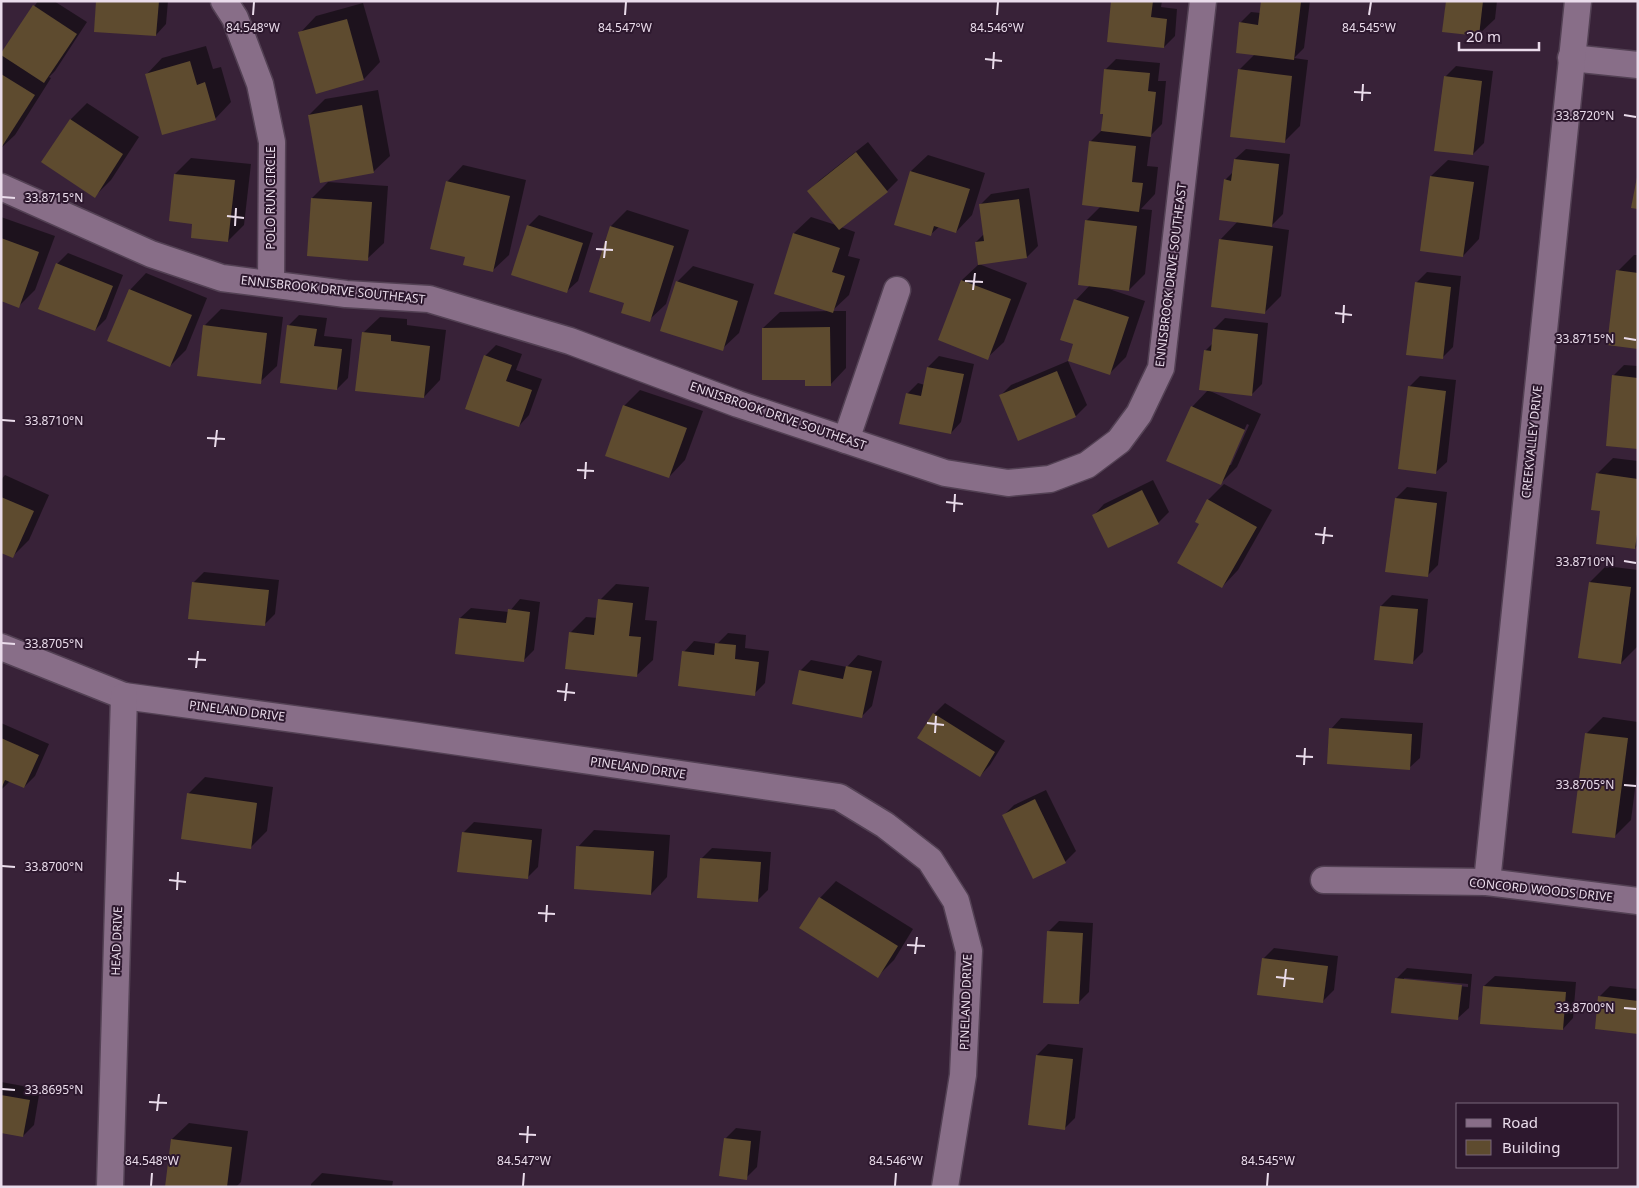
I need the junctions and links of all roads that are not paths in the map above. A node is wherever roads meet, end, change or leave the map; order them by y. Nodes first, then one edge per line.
1 (224, 1) edge
2 (1203, 1) edge
3 (1578, 1) edge
4 (1571, 58) junction
5 (1638, 65) edge
6 (1, 187) edge
7 (271, 284) junction
8 (897, 290) dead end
9 (846, 440) junction
10 (1, 647) edge
11 (124, 696) junction
12 (1324, 880) dead end
13 (1487, 882) junction
14 (1638, 901) edge
15 (110, 1187) edge
16 (945, 1187) edge

1 - 7 street, POLO RUN CIRCLE
2 - 9 street, ENNISBROOK DRIVE SOUTHEAST
3 - 4 street, CREEKVALLEY DRIVE
4 - 5 street
4 - 13 street, CREEKVALLEY DRIVE
6 - 7 street, ENNISBROOK DRIVE SOUTHEAST
7 - 9 street, ENNISBROOK DRIVE SOUTHEAST
8 - 9 street
10 - 11 street, PINELAND DRIVE
11 - 15 street, HEAD DRIVE
11 - 16 street, PINELAND DRIVE
12 - 13 street, CONCORD WOODS DRIVE
13 - 14 street, CONCORD WOODS DRIVE

